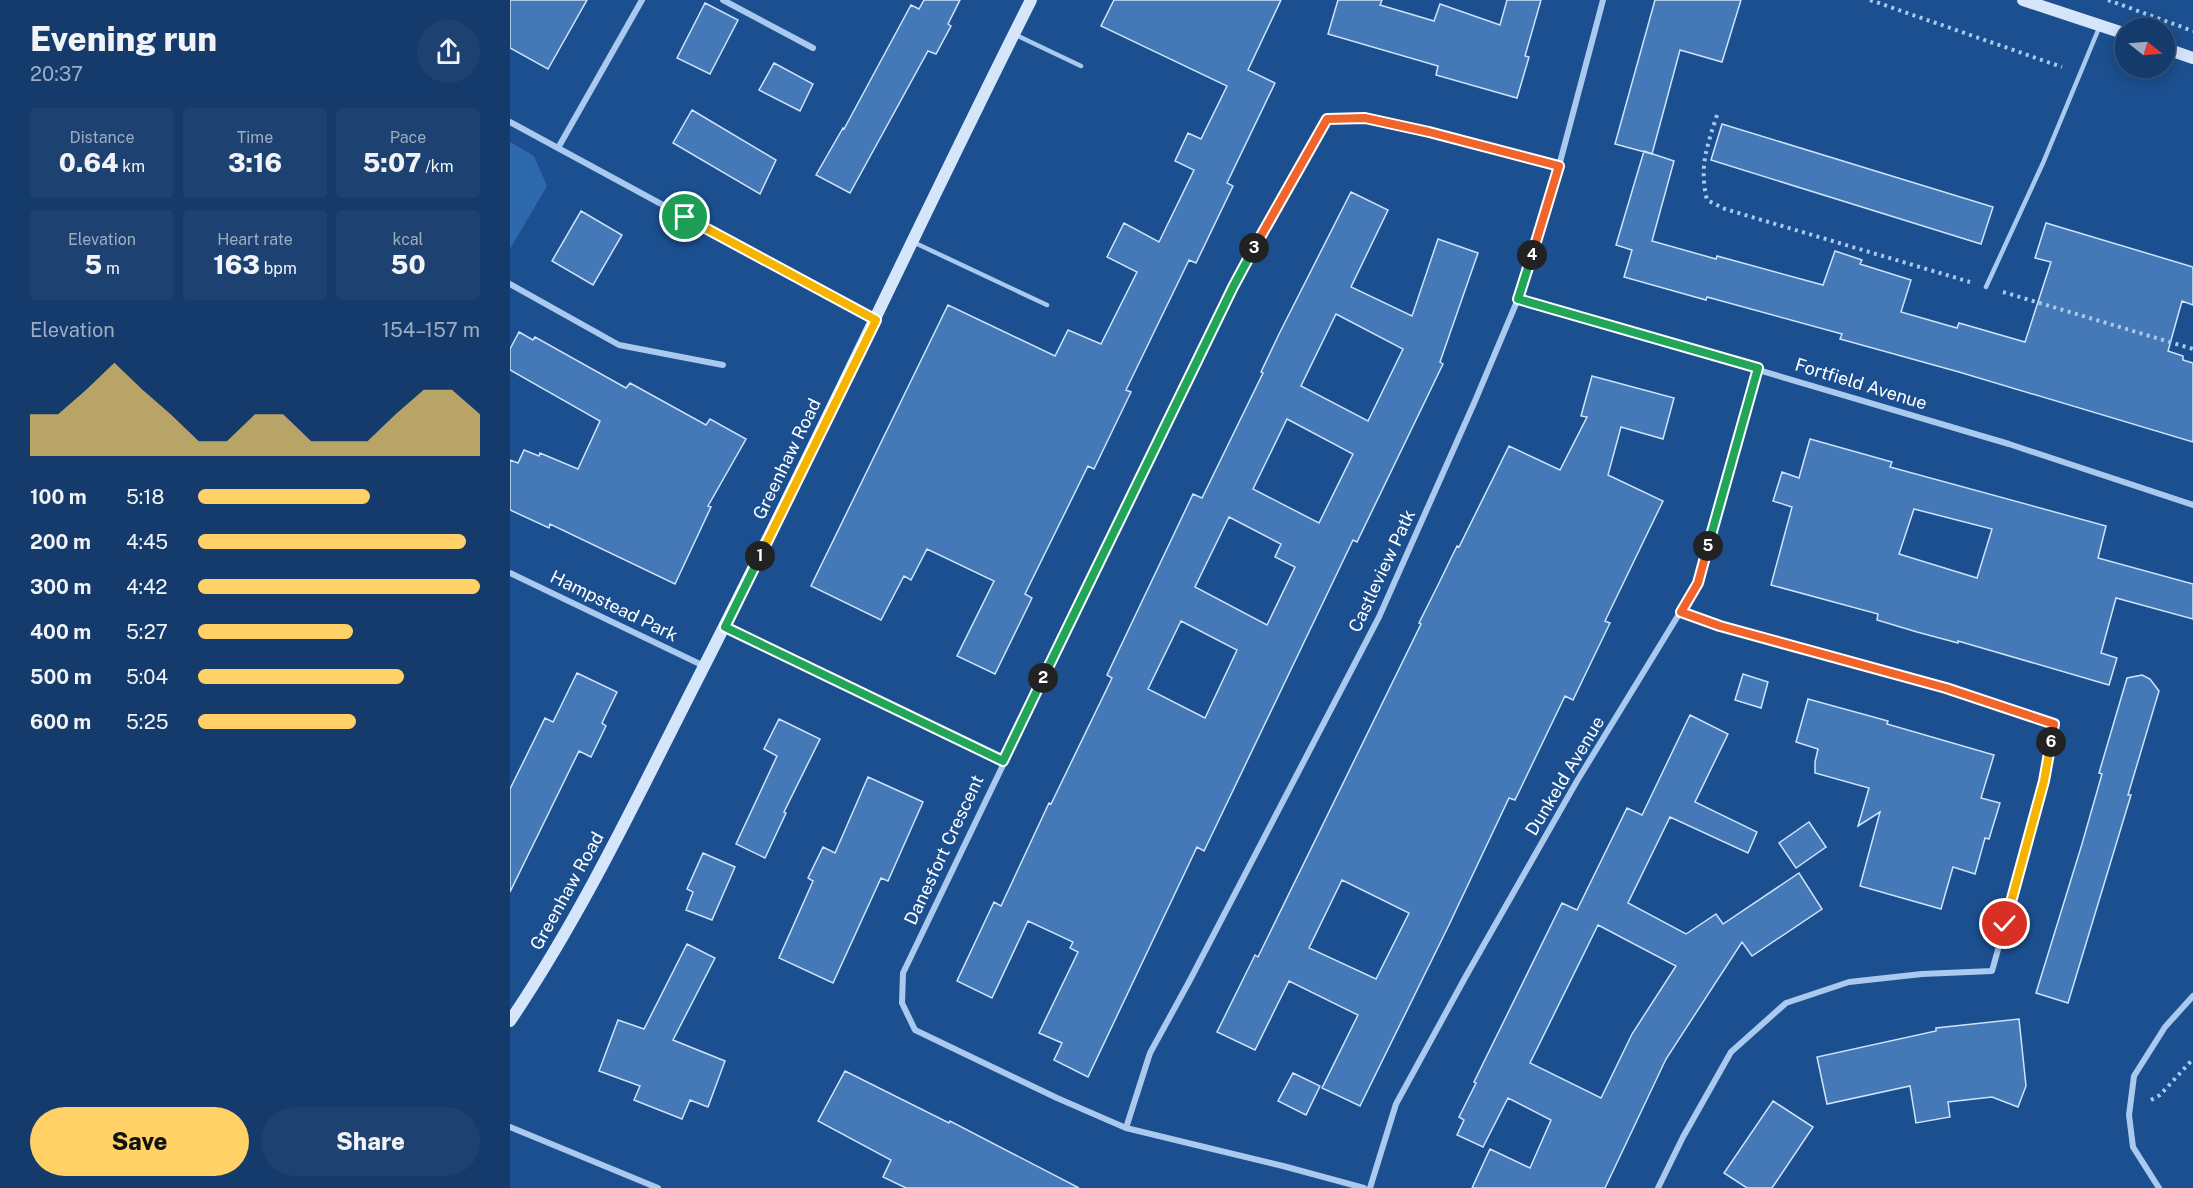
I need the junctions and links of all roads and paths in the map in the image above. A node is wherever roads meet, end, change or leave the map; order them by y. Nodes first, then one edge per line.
1 (642, 0) edge
2 (723, 0) edge
3 (1032, 0) edge
4 (1603, 0) edge
5 (1870, 0) edge
6 (2023, 0) edge
7 (2108, 0) edge
8 (2045, 4) edge
9 (2100, 25) junction
10 (2115, 30) edge
11 (2193, 31) edge
12 (1014, 34) junction
13 (813, 48) dead end
14 (2175, 52) edge
15 (2193, 58) edge
16 (1081, 66) dead end
17 (2081, 73) junction
18 (1717, 115) dead end
19 (510, 122) edge
20 (558, 148) junction
21 (1559, 166) junction
22 (913, 242) junction
23 (510, 284) edge
24 (1986, 288) junction
25 (1518, 299) junction
26 (1047, 305) dead end
27 (876, 320) junction
28 (2193, 349) edge
29 (723, 365) dead end
30 (1758, 368) junction
31 (2193, 505) edge
32 (510, 573) edge
33 (1681, 612) junction
34 (725, 627) junction
35 (704, 666) junction
36 (1003, 761) junction
37 (2193, 996) edge
38 (510, 1021) edge
39 (2193, 1059) edge
40 (2129, 1114) junction
41 (510, 1127) edge
42 (1126, 1128) junction
43 (658, 1188) edge
44 (1364, 1188) edge
45 (1370, 1188) edge
46 (1658, 1188) edge
47 (2159, 1188) edge

1 - 20 street
2 - 13 street
3 - 12 main road, Greenhaw Road
4 - 21 street, Castleview Patk
5 - 17 path
6 - 8 main road
7 - 11 path
8 - 9 main road
9 - 10 main road
9 - 17 lane
12 - 16 lane
12 - 22 main road, Greenhaw Road
14 - 15 main road
17 - 24 lane
18 - 24 path
19 - 20 street
20 - 27 street
21 - 25 street, Castleview Patk
21 - 36 street, Danesfort Crescent
22 - 26 lane
22 - 27 main road, Greenhaw Road
23 - 29 street
24 - 28 path
25 - 30 street, Fortfield Avenue
25 - 42 street, Castleview Patk
27 - 34 main road, Greenhaw Road
30 - 31 street, Fortfield Avenue
30 - 33 street, Dunkeld Avenue
32 - 35 street, Hampstead Park
33 - 45 street, Dunkeld Avenue
33 - 46 street
34 - 35 main road, Greenhaw Road
34 - 36 street
35 - 38 main road, Greenhaw Road
36 - 42 street, Danesfort Crescent
37 - 40 street
39 - 40 path
40 - 47 street
41 - 43 street
42 - 44 street, Danesfort Crescent

